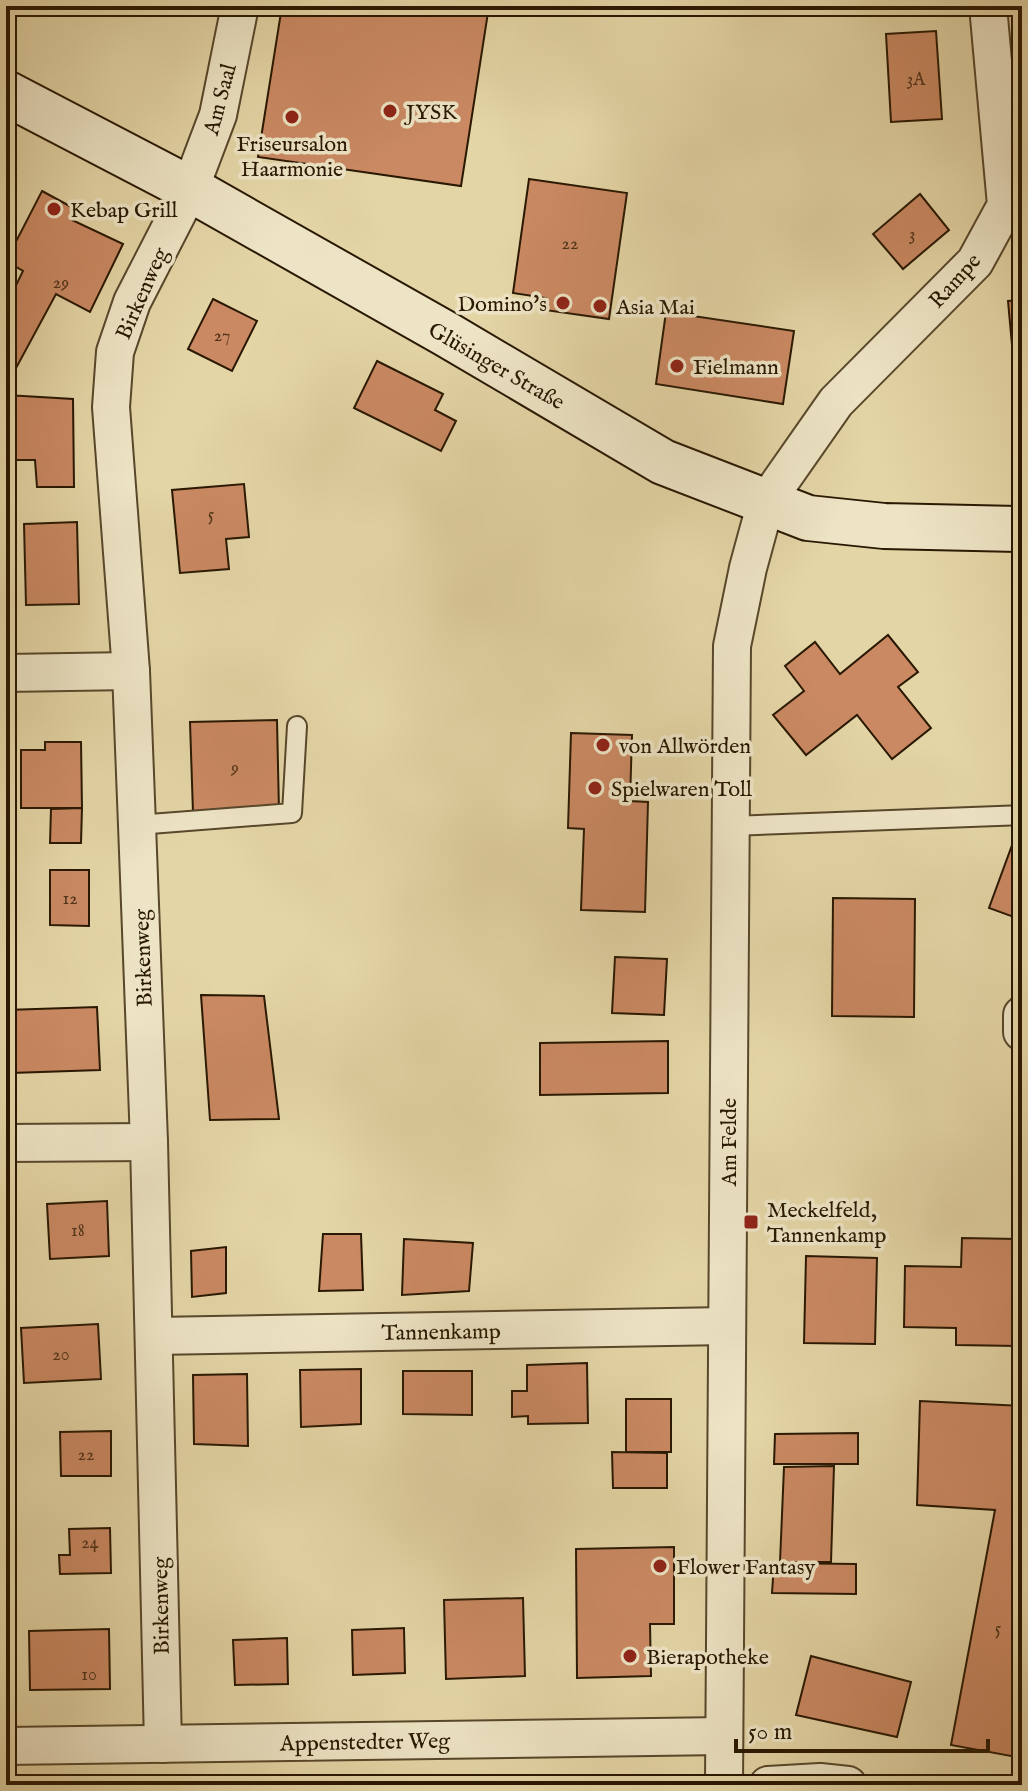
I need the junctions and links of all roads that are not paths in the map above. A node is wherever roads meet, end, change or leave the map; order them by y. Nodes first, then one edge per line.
1 (240, 6) edge
2 (988, 6) edge
3 (6, 93) edge
4 (190, 189) junction
5 (1014, 205) edge
6 (766, 502) junction
7 (1022, 529) edge
8 (131, 671) junction
9 (6, 673) edge
10 (297, 726) dead end
11 (1022, 815) edge
12 (137, 825) junction
13 (731, 826) junction
14 (1022, 1015) edge
15 (1022, 1032) edge
16 (149, 1142) junction
17 (6, 1143) edge
18 (727, 1326) junction
19 (154, 1336) junction
20 (724, 1736) junction
21 (163, 1744) junction
22 (6, 1746) edge
23 (724, 1785) edge
24 (768, 1785) edge
25 (848, 1785) edge

1 - 4 street, Am Saal
2 - 5 street, Rampe
3 - 4 main road, Glüsinger Straße
4 - 6 main road, Glüsinger Straße
4 - 8 street, Birkenweg
5 - 6 street, Rampe
6 - 7 main road, Glüsinger Straße
6 - 13 street, Am Felde
8 - 9 street
8 - 12 street, Birkenweg
10 - 12 lane
11 - 13 lane
12 - 16 street, Birkenweg
13 - 18 street, Am Felde
14 - 15 street
16 - 17 street
16 - 19 street, Birkenweg
18 - 19 street, Tannenkamp
18 - 20 street, Am Felde
19 - 21 street, Birkenweg
20 - 21 street, Appenstedter Weg
20 - 23 street, Am Felde
21 - 22 street, Appenstedter Weg
24 - 25 street

